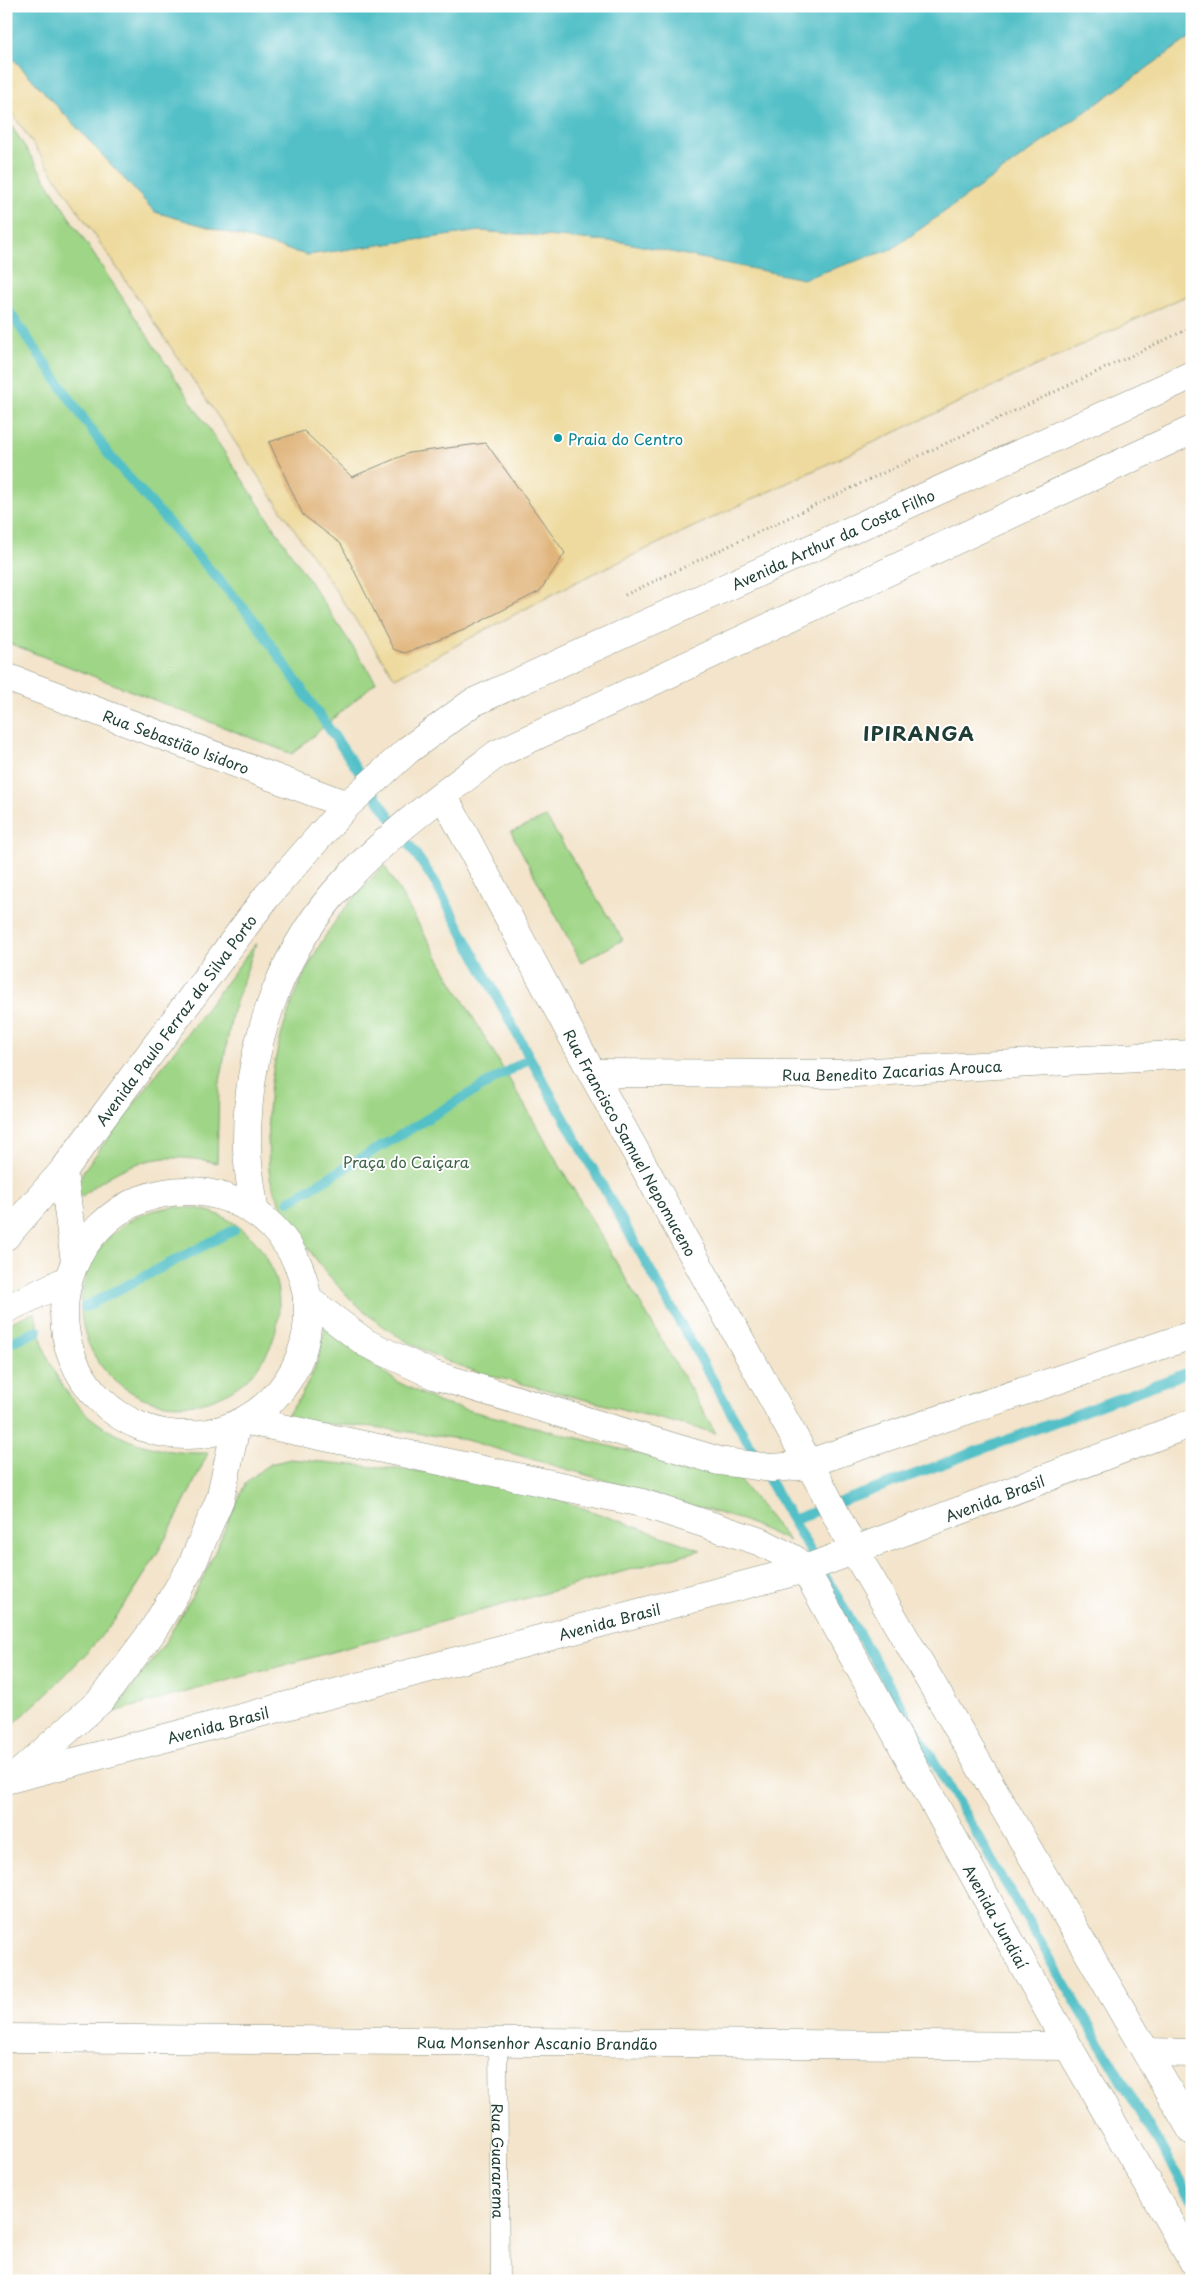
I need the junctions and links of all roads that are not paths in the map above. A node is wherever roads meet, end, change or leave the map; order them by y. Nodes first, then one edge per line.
1 (1192, 374) edge
2 (1192, 430) edge
3 (6, 677) edge
4 (408, 750) joint
5 (354, 799) junction
6 (434, 802) junction
7 (1192, 1054) edge
8 (592, 1073) junction
9 (63, 1171) junction
10 (254, 1209) junction
11 (6, 1236) edge
12 (71, 1271) junction
13 (307, 1299) junction
14 (6, 1309) edge
15 (1192, 1335) edge
16 (1192, 1423) edge
17 (242, 1424) junction
18 (809, 1463) junction
19 (847, 1546) junction
20 (810, 1567) junction
21 (10, 1779) edge
22 (6, 2038) edge
23 (498, 2041) junction
24 (1068, 2046) junction
25 (1146, 2052) junction
26 (1192, 2054) edge
27 (1192, 2132) edge
28 (1192, 2260) edge
29 (500, 2281) edge

1 - 4 main road, Avenida Arthur da Costa Filho
2 - 6 main road
3 - 5 main road, Rua Sebastião Isidoro
4 - 5 main road, Avenida Paulo Ferraz da Silva Porto
5 - 9 main road, Avenida Paulo Ferraz da Silva Porto
6 - 8 main road, Rua Francisco Samuel Nepomuceno
6 - 10 main road
7 - 8 main road, Rua Benedito Zacarias Arouca
8 - 18 main road, Rua Francisco Samuel Nepomuceno
9 - 11 main road, Avenida Paulo Ferraz da Silva Porto
9 - 12 main road
10 - 12 main road
10 - 13 main road
12 - 14 main road
12 - 17 main road
13 - 17 main road
13 - 18 main road
15 - 18 main road
16 - 19 main road, Avenida Brasil
17 - 20 main road
17 - 21 main road
18 - 19 main road, Rua Francisco Samuel Nepomuceno
19 - 20 main road, Avenida Brasil
19 - 25 main road
20 - 21 main road, Avenida Brasil
20 - 24 main road, Avenida Jundiaí
22 - 23 main road, Rua Monsenhor Ascanio Brandão
23 - 24 main road, Rua Monsenhor Ascanio Brandão
23 - 29 lane, Rua Guararema
24 - 28 main road, Avenida Jundiaí
25 - 26 main road
25 - 27 main road

